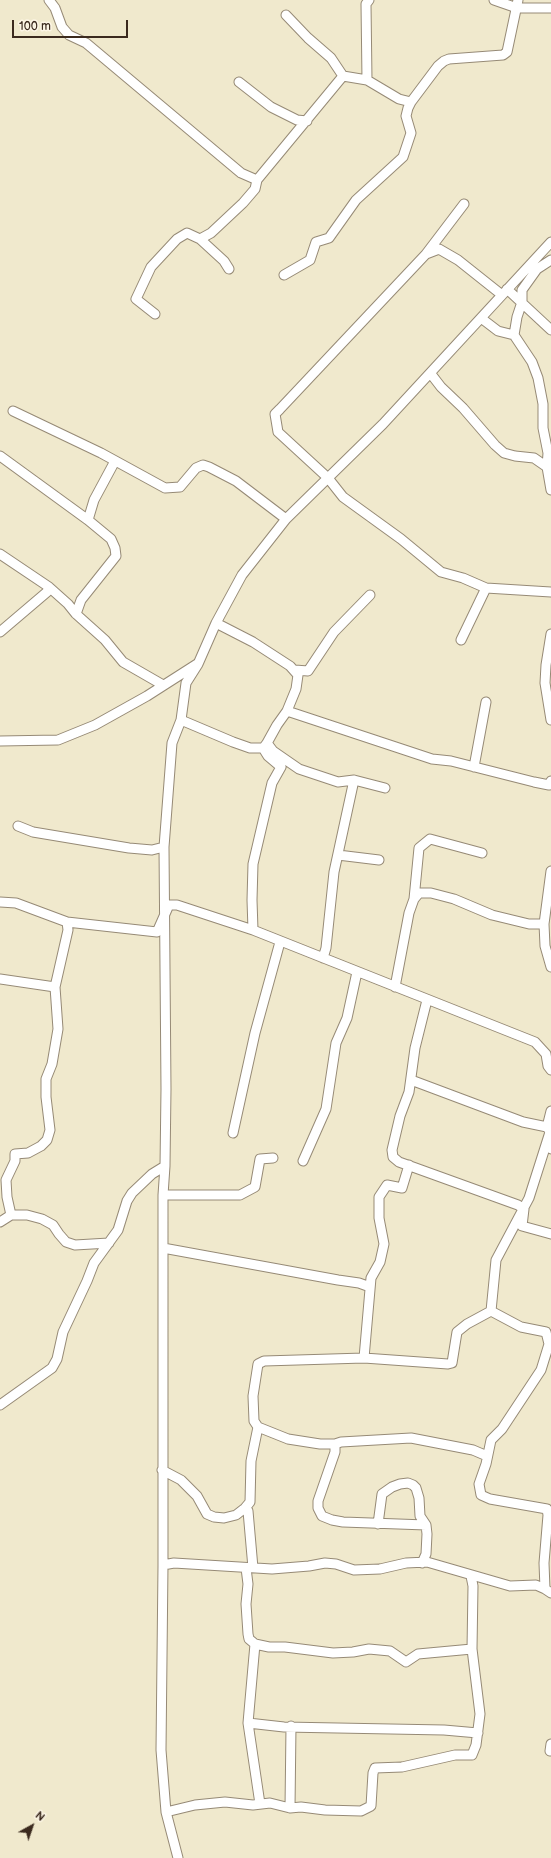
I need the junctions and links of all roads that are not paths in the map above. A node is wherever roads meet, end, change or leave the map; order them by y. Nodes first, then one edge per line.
1 (49, 0) edge
2 (369, 0) edge
3 (494, 0) edge
4 (517, 4) edge
5 (551, 8) edge
6 (286, 15) dead end
7 (343, 76) junction
8 (367, 80) junction
9 (239, 82) dead end
10 (411, 102) junction
11 (297, 120) junction
12 (307, 121) junction
13 (300, 129) junction
14 (257, 180) junction
15 (464, 204) dead end
16 (200, 239) junction
17 (551, 242) edge
18 (426, 254) junction
19 (551, 260) edge
20 (536, 265) junction
21 (229, 269) dead end
22 (284, 275) dead end
23 (504, 292) junction
24 (522, 302) junction
25 (155, 314) dead end
26 (480, 318) junction
27 (551, 330) edge
28 (514, 334) junction
29 (431, 374) junction
30 (13, 411) dead end
31 (0, 456) edge
32 (115, 461) junction
33 (547, 467) junction
34 (328, 478) junction
35 (551, 490) edge
36 (286, 519) junction
37 (88, 520) junction
38 (0, 554) edge
39 (49, 587) junction
40 (486, 588) junction
41 (551, 592) edge
42 (370, 595) dead end
43 (81, 600) junction
44 (68, 604) junction
45 (76, 614) junction
46 (216, 623) junction
47 (0, 632) edge
48 (551, 636) edge
49 (461, 640) dead end
50 (198, 664) junction
51 (295, 670) junction
52 (308, 671) junction
53 (298, 682) junction
54 (163, 685) junction
55 (486, 702) dead end
56 (288, 711) junction
57 (181, 720) junction
58 (551, 720) edge
59 (0, 741) edge
60 (265, 746) junction
61 (474, 767) junction
62 (354, 780) junction
63 (551, 781) edge
64 (385, 788) dead end
65 (18, 826) dead end
66 (164, 846) junction
67 (482, 853) dead end
68 (338, 855) junction
69 (379, 860) dead end
70 (551, 872) edge
71 (414, 899) junction
72 (0, 902) edge
73 (165, 911) junction
74 (548, 911) edge
75 (68, 922) junction
76 (544, 924) junction
77 (253, 930) junction
78 (280, 942) junction
79 (323, 958) junction
80 (551, 967) edge
81 (357, 972) junction
82 (0, 979) edge
83 (395, 986) junction
84 (55, 987) junction
85 (427, 1000) junction
86 (551, 1070) edge
87 (411, 1080) junction
88 (551, 1111) edge
89 (549, 1130) edge
90 (233, 1133) dead end
91 (551, 1150) edge
92 (274, 1158) dead end
93 (303, 1161) dead end
94 (409, 1165) junction
95 (165, 1166) junction
96 (162, 1195) junction
97 (524, 1209) junction
98 (11, 1215) junction
99 (0, 1222) edge
100 (551, 1234) edge
101 (109, 1242) junction
102 (163, 1248) junction
103 (370, 1287) junction
104 (490, 1311) junction
105 (364, 1358) junction
106 (0, 1405) edge
107 (258, 1427) junction
108 (335, 1444) junction
109 (487, 1456) junction
110 (162, 1470) junction
111 (245, 1508) junction
112 (549, 1508) edge
113 (378, 1524) junction
114 (426, 1525) junction
115 (422, 1563) junction
116 (163, 1565) junction
117 (249, 1568) junction
118 (471, 1576) junction
119 (548, 1591) edge
120 (255, 1644) junction
121 (472, 1650) junction
122 (248, 1724) junction
123 (291, 1726) junction
124 (478, 1733) junction
125 (260, 1804) junction
126 (290, 1808) junction
127 (166, 1812) junction
128 (178, 1858) edge

1 - 14 street
2 - 8 street
3 - 4 street
4 - 5 street
4 - 10 street
6 - 7 street
7 - 8 street
7 - 12 street
8 - 10 street
9 - 11 street
10 - 22 street
11 - 12 street
11 - 13 street
12 - 13 street
13 - 14 street
14 - 16 street
15 - 18 street
16 - 21 street
16 - 25 street
17 - 20 street
18 - 23 street
18 - 34 street
19 - 20 street
20 - 23 street
20 - 24 street
23 - 24 street
23 - 26 street
24 - 27 street
24 - 28 street
26 - 28 street
26 - 29 street
28 - 33 street
29 - 33 street
29 - 34 street
30 - 32 street
31 - 37 street
32 - 36 street
32 - 37 street
33 - 35 street
34 - 36 street
34 - 40 street
36 - 46 street
37 - 43 street
38 - 39 street
39 - 44 street
39 - 47 street
40 - 41 street
40 - 49 street
42 - 52 street
43 - 44 street
43 - 45 street
44 - 45 street
45 - 54 street
46 - 50 street
46 - 51 street
48 - 58 street
50 - 54 street
50 - 57 street
51 - 52 street
51 - 53 street
52 - 53 street
53 - 56 street
54 - 59 street
55 - 61 street
56 - 60 street
56 - 61 street
57 - 60 street
57 - 66 street
60 - 62 street
60 - 77 street
61 - 63 street
62 - 64 street
62 - 68 street
65 - 66 street
66 - 73 street
67 - 71 street
68 - 69 street
68 - 79 street
70 - 74 street
71 - 76 street
71 - 83 street
72 - 75 street
73 - 75 street
73 - 77 street
73 - 95 street
74 - 76 street
75 - 84 street
76 - 80 street
77 - 78 street
78 - 79 street
78 - 90 street
79 - 81 street
81 - 83 street
81 - 93 street
82 - 84 street
83 - 85 street
84 - 98 street
85 - 86 street
85 - 87 street
87 - 89 street
87 - 94 street
88 - 89 street
89 - 91 street
89 - 97 street
92 - 96 street
94 - 97 street
94 - 103 street
95 - 96 street
95 - 101 street
96 - 102 street
97 - 100 street
97 - 104 street
98 - 99 street
98 - 101 street
101 - 106 street
102 - 103 street
102 - 110 street
103 - 105 street
104 - 105 street
104 - 109 street
105 - 107 street
107 - 108 street
107 - 111 street
108 - 109 street
108 - 113 street
109 - 112 street
110 - 111 street
110 - 116 street
111 - 117 street
112 - 119 street
113 - 114 street
113 - 114 street
114 - 115 street
115 - 117 street
115 - 118 street
116 - 117 street
116 - 127 street
117 - 120 street
118 - 119 street
118 - 121 street
120 - 121 street
120 - 122 street
121 - 124 street
122 - 123 street
122 - 125 street
123 - 124 street
123 - 126 street
124 - 126 street
125 - 126 street
125 - 127 street
127 - 128 street

